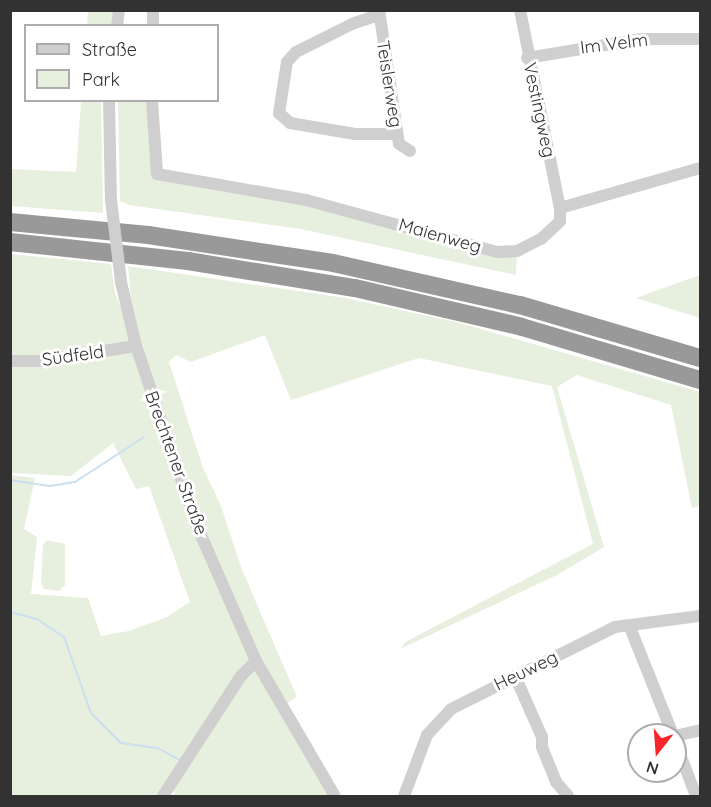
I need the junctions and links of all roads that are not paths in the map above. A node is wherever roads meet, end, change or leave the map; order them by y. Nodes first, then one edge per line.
1 (520, 10) edge
2 (379, 13) edge
3 (700, 39) edge
4 (528, 58) junction
5 (110, 102) edge
6 (152, 102) edge
7 (397, 134) junction
8 (410, 151) dead end
9 (700, 168) edge
10 (560, 208) junction
11 (10, 222) edge
12 (10, 242) edge
13 (136, 346) junction
14 (700, 358) edge
15 (10, 361) edge
16 (700, 380) edge
17 (700, 616) edge
18 (629, 625) junction
19 (256, 661) junction
20 (515, 676) junction
21 (669, 723) edge
22 (687, 772) edge
23 (163, 796) edge
24 (335, 796) edge
25 (404, 796) edge
26 (568, 796) edge
27 (696, 796) edge

1 - 4 street, Vestingweg
2 - 7 street, Teislerweg
2 - 7 street
3 - 4 street, Im Velm
4 - 10 street, Vestingweg
5 - 13 street, Brechtener Straße, bridge
6 - 10 street, Maienweg
7 - 8 street, Teislerweg
9 - 10 street
11 - 14 highway
12 - 16 highway
13 - 15 street, Südfeld
13 - 19 street, Brechtener Straße
17 - 18 street, Heuweg
18 - 20 street, Heuweg
18 - 21 street
19 - 23 street
19 - 24 street, Brechtener Straße
20 - 25 street, Heuweg
20 - 26 street
22 - 27 street

